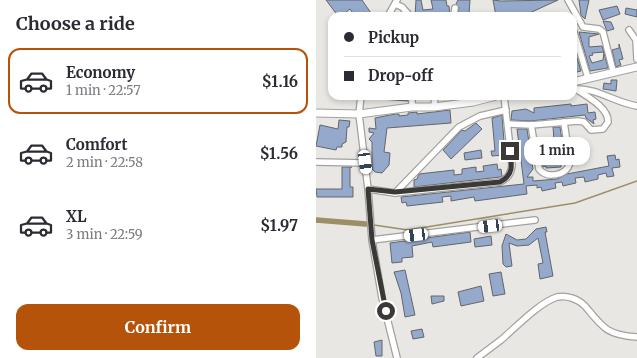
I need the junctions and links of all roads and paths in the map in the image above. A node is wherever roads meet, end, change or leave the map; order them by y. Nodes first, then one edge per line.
1 (568, 0) edge
2 (396, 2) edge
3 (455, 8) dead end
4 (390, 12) edge
5 (406, 12) edge
6 (454, 12) edge
7 (575, 12) edge
8 (577, 16) edge
9 (630, 30) dead end
10 (577, 42) edge
11 (637, 59) edge
12 (637, 67) edge
13 (613, 71) junction
14 (588, 78) junction
15 (577, 81) edge
16 (577, 88) edge
17 (577, 90) edge
18 (361, 100) edge
19 (412, 100) edge
20 (435, 100) edge
21 (481, 100) edge
22 (505, 100) edge
23 (434, 106) junction
24 (637, 106) edge
25 (412, 107) junction
26 (506, 110) junction
27 (316, 114) edge
28 (359, 114) junction
29 (564, 122) junction
30 (508, 124) junction
31 (531, 125) junction
32 (316, 162) edge
33 (365, 162) junction
34 (368, 189) junction
35 (395, 192) junction
36 (535, 220) dead end
37 (372, 240) junction
38 (637, 337) edge
39 (397, 358) edge
40 (477, 358) edge

1 - 7 street
2 - 4 street
2 - 5 street
3 - 6 street
8 - 13 street
9 - 11 street
10 - 14 street
12 - 13 main road
13 - 14 main road
14 - 15 main road
16 - 24 street
17 - 29 street
18 - 28 street
19 - 25 street
20 - 23 street
21 - 23 main road
22 - 26 street
23 - 25 main road
25 - 28 main road
26 - 30 street
26 - 35 street
27 - 28 main road
28 - 33 street
29 - 31 street
29 - 31 street
30 - 31 street
30 - 35 street
32 - 33 street
33 - 34 street
34 - 35 street
34 - 37 street
36 - 37 street
37 - 39 street
38 - 40 street

